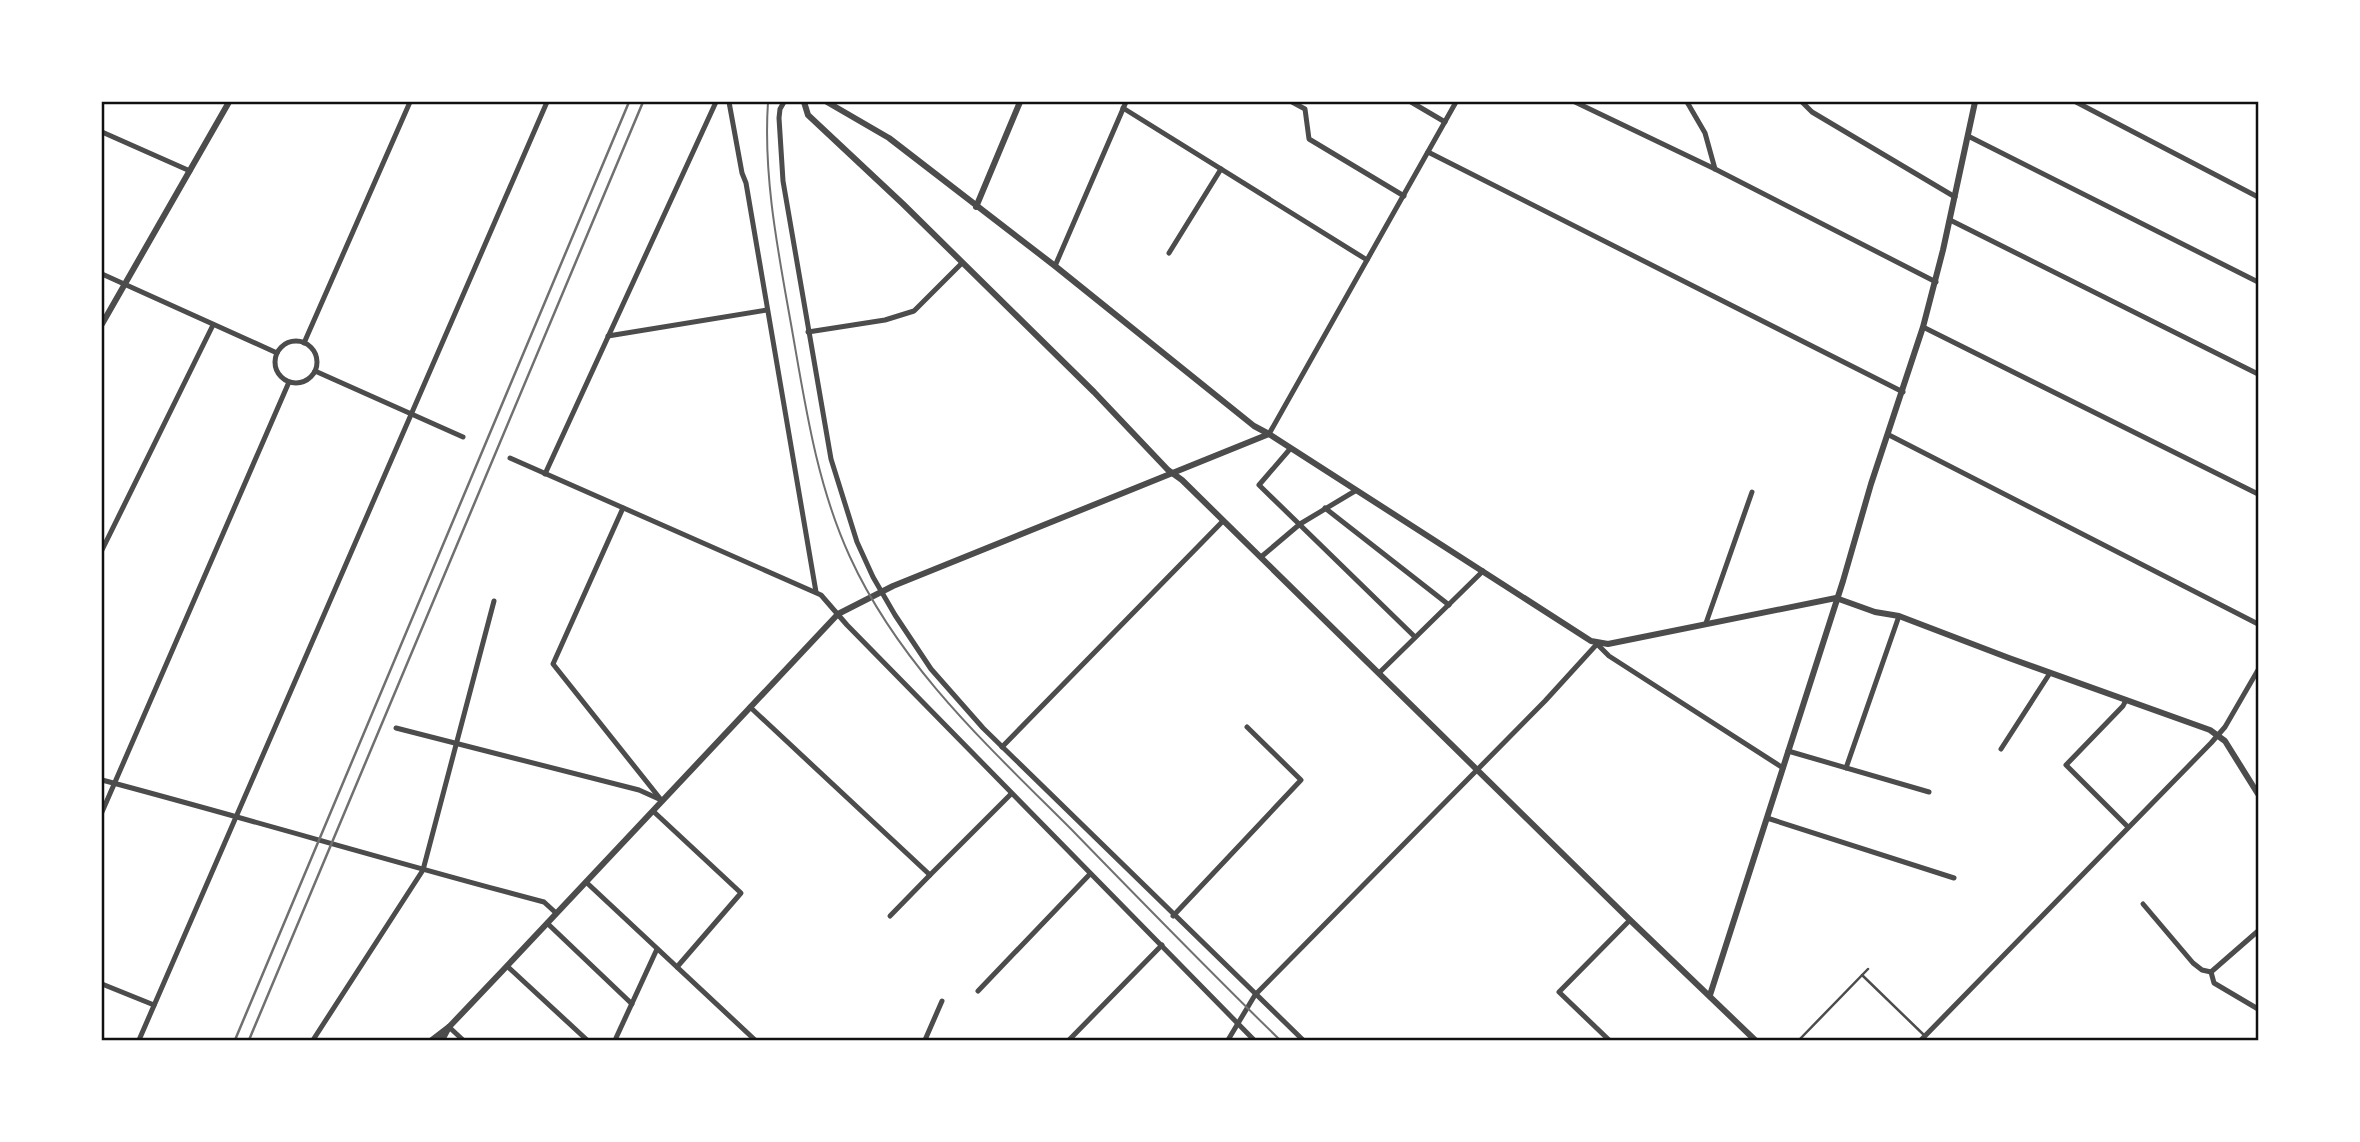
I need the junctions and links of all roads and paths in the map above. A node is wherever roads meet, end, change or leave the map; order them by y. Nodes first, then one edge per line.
1 (229, 102) edge
2 (410, 102) edge
3 (547, 102) edge
4 (716, 102) edge
5 (729, 102) edge
6 (784, 102) edge
7 (804, 102) edge
8 (827, 102) edge
9 (1020, 102) edge
10 (1292, 102) edge
11 (1412, 102) edge
12 (1456, 102) edge
13 (1575, 102) edge
14 (1687, 102) edge
15 (1802, 102) edge
16 (1975, 102) edge
17 (2076, 102) edge
18 (1125, 105) edge
19 (1445, 122) junction
20 (102, 132) edge
21 (1968, 136) junction
22 (1428, 152) junction
23 (1222, 169) junction
24 (1715, 169) junction
25 (190, 171) junction
26 (1404, 196) junction
27 (1955, 197) junction
28 (2259, 197) edge
29 (976, 206) junction
30 (1950, 220) junction
31 (1169, 253) dead end
32 (1367, 260) junction
33 (961, 264) junction
34 (1055, 266) junction
35 (102, 274) edge
36 (1936, 282) junction
37 (2259, 282) edge
38 (124, 284) junction
39 (767, 310) junction
40 (102, 324) edge
41 (213, 325) junction
42 (1923, 327) junction
43 (808, 332) junction
44 (608, 335) junction
45 (304, 343) junction
46 (277, 353) junction
47 (315, 371) junction
48 (2259, 374) edge
49 (289, 382) junction
50 (1903, 392) junction
51 (412, 414) junction
52 (1269, 434) junction
53 (1889, 435) junction
54 (463, 437) dead end
55 (1290, 449) junction
56 (510, 458) dead end
57 (545, 474) junction
58 (1175, 474) junction
59 (1355, 491) junction
60 (1752, 492) dead end
61 (2259, 494) edge
62 (623, 508) junction
63 (1325, 508) junction
64 (1223, 521) junction
65 (1300, 524) junction
66 (102, 550) edge
67 (1261, 558) junction
68 (1483, 571) junction
69 (816, 592) junction
70 (882, 592) junction
71 (1836, 598) junction
72 (495, 601) dead end
73 (1449, 605) junction
74 (838, 614) junction
75 (1899, 616) junction
76 (1706, 623) junction
77 (2259, 624) edge
78 (1415, 637) junction
79 (1597, 644) junction
80 (2259, 670) edge
81 (1379, 673) junction
82 (2050, 673) junction
83 (2126, 700) junction
84 (750, 707) junction
85 (1247, 727) dead end
86 (396, 728) dead end
87 (2219, 734) junction
88 (457, 744) junction
89 (1002, 747) junction
90 (2001, 749) dead end
91 (1788, 751) junction
92 (1783, 768) junction
93 (1846, 768) junction
94 (1477, 769) junction
95 (102, 780) edge
96 (114, 783) junction
97 (1929, 792) dead end
98 (1011, 794) junction
99 (2259, 794) edge
100 (662, 801) junction
101 (653, 811) junction
102 (102, 812) edge
103 (237, 816) junction
104 (1767, 818) junction
105 (2129, 827) junction
106 (423, 870) junction
107 (1090, 874) junction
108 (930, 875) junction
109 (1954, 878) dead end
110 (586, 882) junction
111 (2143, 904) dead end
112 (556, 913) junction
113 (890, 916) dead end
114 (1173, 916) junction
115 (1630, 920) junction
116 (547, 923) junction
117 (2259, 930) edge
118 (1162, 945) junction
119 (657, 949) junction
120 (507, 966) junction
121 (677, 967) junction
122 (1868, 969) dead end
123 (2211, 972) junction
124 (1862, 975) junction
125 (102, 984) edge
126 (978, 991) dead end
127 (1255, 995) junction
128 (1710, 995) junction
129 (942, 1001) dead end
130 (632, 1004) junction
131 (154, 1006) junction
132 (2259, 1009) edge
133 (1237, 1022) junction
134 (449, 1027) junction
135 (616, 1038) dead end
136 (1923, 1038) edge
137 (1751, 1039) edge
138 (1607, 1040) edge
139 (139, 1041) edge
140 (313, 1041) edge
141 (432, 1041) edge
142 (442, 1041) edge
143 (463, 1041) edge
144 (587, 1041) edge
145 (755, 1041) edge
146 (925, 1041) edge
147 (1069, 1041) edge
148 (1228, 1041) edge
149 (1254, 1041) edge
150 (1303, 1041) edge
151 (1799, 1041) edge

1 - 25 street
2 - 45 street
3 - 51 street
4 - 44 street
5 - 39 street
6 - 43 street
7 - 33 street
8 - 29 street
9 - 29 street
10 - 26 street
11 - 19 street
12 - 19 street
13 - 24 street
14 - 24 street
15 - 27 street
16 - 21 street
17 - 28 street
18 - 23 street
18 - 34 street
19 - 22 street
20 - 25 street
21 - 27 street
21 - 37 street
22 - 26 street
22 - 50 street
23 - 31 street
23 - 32 street
24 - 36 street
25 - 38 street
26 - 32 street
27 - 30 street
29 - 34 street
30 - 36 street
30 - 48 street
32 - 52 street
33 - 43 street
33 - 58 street
34 - 52 street
35 - 38 street
36 - 42 street
38 - 40 street
38 - 41 street
39 - 44 street
39 - 69 street
41 - 46 street
41 - 66 street
42 - 50 street
42 - 61 street
43 - 70 street
44 - 57 street
45 - 46 street
45 - 47 street
46 - 49 street
47 - 49 street
47 - 51 street
49 - 96 street
50 - 53 street
51 - 54 street
51 - 103 street
52 - 55 street
52 - 58 street
53 - 71 street
53 - 77 street
55 - 59 street
55 - 65 street
56 - 57 street
57 - 62 street
58 - 64 street
58 - 70 street
59 - 63 street
59 - 68 street
60 - 76 street
62 - 69 street
62 - 100 street
63 - 65 street
63 - 73 street
64 - 67 street
64 - 89 street
65 - 67 street
65 - 78 street
67 - 81 street
68 - 73 street
68 - 79 street
69 - 74 street
70 - 74 street
70 - 89 street
71 - 75 street
71 - 76 street
71 - 91 street
72 - 88 street
73 - 78 street
74 - 84 street
74 - 98 street
75 - 82 street
75 - 93 street
76 - 79 street
78 - 81 street
79 - 92 street
79 - 94 street
80 - 87 street
81 - 94 street
82 - 83 street
82 - 90 street
83 - 87 street
83 - 105 street
84 - 100 street
84 - 108 street
85 - 114 street
86 - 88 street
87 - 99 street
87 - 105 street
88 - 100 street
88 - 106 street
89 - 114 street
91 - 92 street
91 - 93 street
92 - 104 street
93 - 97 street
94 - 115 street
94 - 127 street
95 - 96 street
96 - 102 street
96 - 103 street
98 - 107 street
98 - 108 street
100 - 101 street
101 - 110 street
101 - 121 street
103 - 106 street
103 - 131 street
104 - 109 street
104 - 128 street
105 - 136 street
106 - 112 street
106 - 140 street
107 - 118 street
107 - 126 street
108 - 113 street
110 - 112 street
110 - 119 street
111 - 123 street
112 - 116 street
114 - 127 street
115 - 128 street
115 - 138 street
116 - 120 street
116 - 130 street
117 - 123 street
118 - 133 street
118 - 147 street
119 - 121 street
119 - 130 street
120 - 134 street
120 - 144 street
121 - 145 street
122 - 124 lane
123 - 132 street
124 - 136 lane
124 - 151 lane
125 - 131 street
127 - 133 street
127 - 150 street
128 - 137 street
129 - 146 street
130 - 135 street
131 - 139 street
133 - 148 street
133 - 149 street
134 - 141 street
134 - 142 street
134 - 143 street

